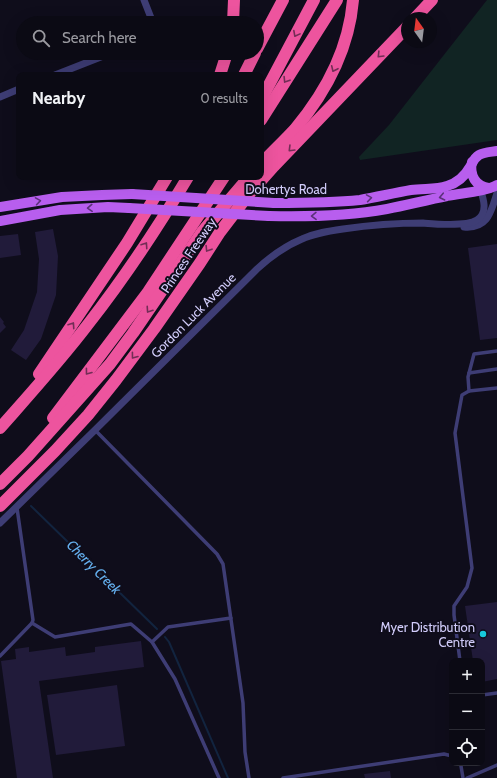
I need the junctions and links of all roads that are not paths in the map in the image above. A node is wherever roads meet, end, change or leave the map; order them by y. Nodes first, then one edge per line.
1 (144, 0) edge
2 (234, 0) edge
3 (282, 0) edge
4 (314, 0) edge
5 (337, 0) edge
6 (432, 0) edge
7 (353, 3) edge
8 (421, 12) edge
9 (150, 16) edge
10 (233, 16) edge
11 (401, 33) edge
12 (264, 35) edge
13 (93, 60) edge
14 (225, 60) edge
15 (252, 60) edge
16 (63, 72) edge
17 (221, 72) edge
18 (246, 72) edge
19 (16, 90) edge
20 (264, 94) edge
21 (0, 97) edge
22 (264, 115) edge
23 (497, 151) edge
24 (486, 153) junction
25 (497, 157) edge
26 (264, 161) edge
27 (472, 162) junction
28 (264, 177) edge
29 (165, 180) edge
30 (186, 180) edge
31 (215, 180) edge
32 (222, 180) edge
33 (246, 180) edge
34 (262, 180) edge
35 (480, 187) junction
36 (495, 189) edge
37 (0, 207) edge
38 (0, 221) edge
39 (452, 224) junction
40 (169, 261) junction
41 (497, 351) edge
42 (497, 369) edge
43 (470, 373) junction
44 (497, 388) edge
45 (469, 391) junction
46 (0, 426) edge
47 (95, 430) junction
48 (0, 479) edge
49 (0, 484) edge
50 (0, 506) edge
51 (17, 507) junction
52 (0, 523) edge
53 (231, 618) junction
54 (32, 623) junction
55 (152, 642) junction
56 (0, 656) edge
57 (460, 658) edge
58 (497, 692) edge
59 (485, 694) edge
60 (449, 755) edge
61 (497, 765) edge
62 (462, 766) edge
63 (219, 778) edge
64 (249, 778) edge
65 (283, 778) edge
66 (463, 778) edge
67 (467, 778) edge

1 - 9 street
2 - 10 highway
3 - 12 highway
4 -> 20 highway
5 -> 22 highway
6 - 8 highway
7 -> 26 highway
11 -> 28 highway, Princes Freeway
13 - 16 street
14 - 17 highway
15 - 18 highway
19 - 21 street
23 - 24 main road, Dohertys Road
24 - 25 main road
24 - 27 main road, Dohertys Road
27 - 35 main road
37 -> 27 main road, Dohertys Road, bridge
46 -> 29 highway
46 -> 30 highway
31 - 40 highway
32 - 40 highway
33 -> 49 highway
34 -> 50 highway, Princes Freeway
35 - 36 main road, Dohertys Road
35 -> 38 main road, Dohertys Road, bridge
35 - 39 street, Gordon Luck Avenue
36 - 39 street, Gordon Luck Avenue
39 - 47 street, Gordon Luck Avenue
40 -> 48 highway, Princes Freeway
41 - 43 lane
42 - 43 lane
43 - 45 lane
44 - 45 lane
45 - 57 lane
47 - 51 street, Gordon Luck Avenue
47 - 53 lane
51 - 52 street, Gordon Luck Avenue
51 - 54 lane
53 - 55 lane
53 - 64 lane
54 - 55 lane
54 - 56 lane
55 - 63 lane
58 - 59 lane
60 - 65 lane
61 - 67 lane
62 - 66 lane

